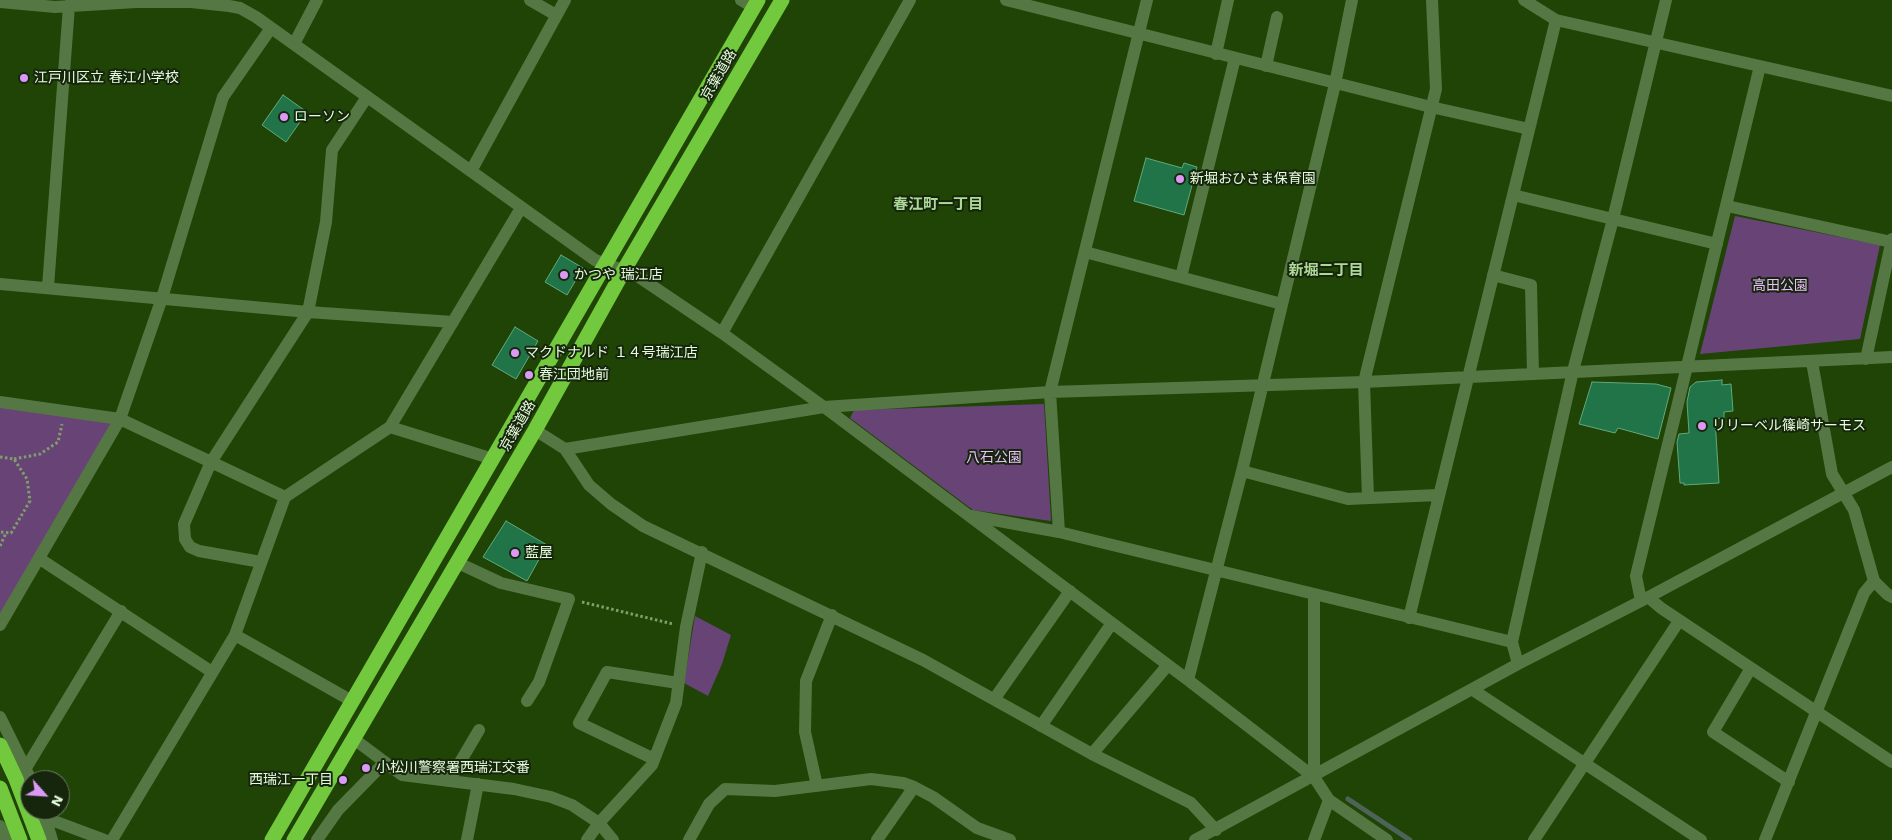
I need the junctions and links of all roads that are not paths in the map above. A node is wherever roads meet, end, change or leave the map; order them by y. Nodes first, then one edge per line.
1 (317, 0) edge
2 (530, 0) edge
3 (565, 0) edge
4 (782, 0) edge
5 (910, 0) edge
6 (1006, 0) edge
7 (1147, 0) edge
8 (1228, 0) edge
9 (1352, 0) edge
10 (1432, 0) edge
11 (1524, 0) edge
12 (1666, 0) edge
13 (0, 2) edge
14 (71, 3) edge
15 (751, 3) edge
16 (556, 15) junction
17 (1277, 17) dead end
18 (1556, 20) junction
19 (272, 28) junction
20 (1139, 34) junction
21 (1655, 42) junction
22 (294, 44) junction
23 (1216, 54) junction
24 (1235, 58) junction
25 (1266, 66) junction
26 (1760, 66) junction
27 (1335, 84) junction
28 (1892, 96) edge
29 (367, 97) junction
30 (1431, 108) junction
31 (1529, 129) junction
32 (471, 170) junction
33 (1513, 195) junction
34 (1726, 206) junction
35 (521, 208) junction
36 (1613, 219) junction
37 (1892, 240) edge
38 (1717, 244) junction
39 (1085, 252) junction
40 (606, 265) junction
41 (624, 270) junction
42 (1493, 275) junction
43 (1181, 277) junction
44 (0, 284) edge
45 (48, 287) junction
46 (162, 298) junction
47 (1282, 304) junction
48 (308, 312) junction
49 (453, 322) junction
50 (722, 334) junction
51 (1892, 357) edge
52 (1866, 359) junction
53 (1812, 362) junction
54 (1687, 368) junction
55 (1573, 371) junction
56 (1533, 374) junction
57 (1468, 376) junction
58 (1364, 382) junction
59 (1262, 386) junction
60 (1050, 392) junction
61 (0, 402) edge
62 (824, 407) junction
63 (120, 420) junction
64 (390, 427) junction
65 (535, 430) junction
66 (565, 449) junction
67 (493, 459) junction
68 (211, 462) junction
69 (1892, 467) edge
70 (1242, 471) junction
71 (1843, 492) junction
72 (1438, 495) junction
73 (285, 498) junction
74 (1368, 498) junction
75 (969, 515) junction
76 (1059, 532) junction
77 (702, 552) junction
78 (40, 559) junction
79 (260, 562) junction
80 (456, 562) junction
81 (1215, 571) junction
82 (1874, 581) junction
83 (1070, 591) junction
84 (1314, 595) junction
85 (1892, 597) edge
86 (1644, 599) junction
87 (121, 611) junction
88 (832, 615) junction
89 (1409, 618) junction
90 (1679, 621) junction
91 (1112, 623) junction
92 (0, 625) edge
93 (235, 635) junction
94 (1512, 642) junction
95 (1168, 664) junction
96 (1518, 664) junction
97 (1751, 668) junction
98 (212, 672) junction
99 (1188, 680) junction
100 (678, 683) junction
101 (1473, 690) junction
102 (994, 698) junction
103 (352, 701) junction
104 (527, 701) dead end
105 (1817, 711) junction
106 (0, 717) edge
107 (1041, 726) junction
108 (479, 730) dead end
109 (354, 739) junction
110 (0, 745) edge
111 (1092, 754) junction
112 (654, 759) junction
113 (385, 762) junction
114 (1892, 762) edge
115 (1585, 763) junction
116 (26, 768) joint
117 (1314, 777) junction
118 (449, 781) junction
119 (1788, 782) junction
120 (478, 784) junction
121 (817, 786) junction
122 (914, 787) junction
123 (0, 788) edge
124 (1329, 800) junction
125 (46, 820) edge
126 (58, 820) edge
127 (599, 823) junction
128 (0, 826) edge
129 (1216, 830) junction
130 (6, 840) edge
131 (20, 840) edge
132 (39, 840) edge
133 (52, 840) edge
134 (105, 840) edge
135 (112, 840) edge
136 (272, 840) edge
137 (294, 840) edge
138 (317, 840) edge
139 (467, 840) edge
140 (587, 840) edge
141 (613, 840) edge
142 (689, 840) edge
143 (877, 840) edge
144 (1010, 840) edge
145 (1195, 840) edge
146 (1314, 840) edge
147 (1388, 840) edge
148 (1534, 840) edge
149 (1701, 840) edge
150 (1765, 840) edge

1 - 22 street
2 - 16 street
3 - 16 street
4 - 41 highway, 京葉道路
5 - 50 street
6 - 20 street
7 - 20 street
8 - 23 street
9 - 27 street
10 - 30 street
11 - 18 street
12 - 21 street
13 - 14 street
14 - 19 street
14 - 45 street
15 - 40 highway, 京葉道路
16 - 32 street
17 - 25 street
18 - 21 street
18 - 31 street
19 - 22 street
19 - 46 street
20 - 23 street
20 - 39 street
21 - 26 street
21 - 36 street
22 - 29 street
23 - 24 street
24 - 25 street
24 - 43 street
25 - 27 street
26 - 28 street
26 - 34 street
27 - 30 street
27 - 47 street
29 - 32 street
29 - 48 street
30 - 31 street
30 - 58 street
31 - 33 street
32 - 35 street
33 - 36 street
33 - 42 street
34 - 37 street
34 - 38 street
35 - 40 street
35 - 49 street
36 - 38 street
36 - 55 street
37 - 52 street
38 - 54 street
39 - 43 street
39 - 60 street
40 - 41 street
40 - 67 highway, 京葉道路
41 - 50 street
41 - 65 highway, 京葉道路
42 - 56 street
42 - 57 street
43 - 47 street
44 - 45 street
45 - 46 street
46 - 48 street
46 - 63 street
47 - 59 street
48 - 49 street
48 - 68 street
49 - 64 street
50 - 62 street
51 - 52 street
52 - 53 street
53 - 54 street
53 - 71 street
54 - 55 street
54 - 86 street
55 - 56 street
55 - 94 street
56 - 57 street
57 - 58 street
57 - 72 street
58 - 59 street
58 - 74 street
59 - 60 street
59 - 70 street
60 - 62 street
60 - 76 street
61 - 63 street
62 - 66 street
62 - 75 street
63 - 68 street
63 - 78 street
64 - 67 street
64 - 73 street
65 - 66 street
65 - 80 highway, 京葉道路
66 - 77 street
67 - 103 highway, 京葉道路
68 - 73 street
68 - 79 street
69 - 71 street
70 - 74 street
70 - 81 street
71 - 82 street
71 - 86 street
72 - 74 street
72 - 89 street
73 - 79 street
75 - 76 street
75 - 83 street
76 - 81 street
77 - 88 street
77 - 100 street
78 - 87 street
78 - 92 street
79 - 93 street
80 - 104 street
80 - 109 highway, 京葉道路
81 - 84 street
81 - 99 street
82 - 85 street
82 - 105 street
83 - 91 street
83 - 102 street
84 - 89 street
84 - 117 street
86 - 90 street
86 - 96 street
87 - 98 street
87 - 116 street
88 - 102 street
88 - 121 street
89 - 94 street
90 - 97 street
90 - 115 street
91 - 95 street
91 - 107 street
93 - 98 street
93 - 103 street
94 - 96 street
95 - 99 street
95 - 111 street
96 - 101 street
97 - 105 street
97 - 119 street
98 - 135 street
99 - 117 street
100 - 112 street
100 - 112 street
101 - 115 street
101 - 117 street
102 - 107 street
103 - 136 highway, 京葉道路
105 - 114 street
105 - 119 street
106 - 116 street
107 - 111 street
108 - 118 street
109 - 113 street
109 - 137 highway, 京葉道路
110 - 132 highway
111 - 129 street
112 - 127 street
113 - 118 street
113 - 138 street
115 - 148 street
115 - 149 street
117 - 124 street
117 - 129 street
118 - 120 street
119 - 150 street
120 - 127 street
120 - 139 street
121 - 122 street
121 - 142 street
122 - 143 street
122 - 144 street
123 - 131 highway
124 - 146 street
124 - 147 street
125 - 133 street
126 - 134 street
127 - 140 street
127 - 141 street
128 - 130 street
129 - 145 street

